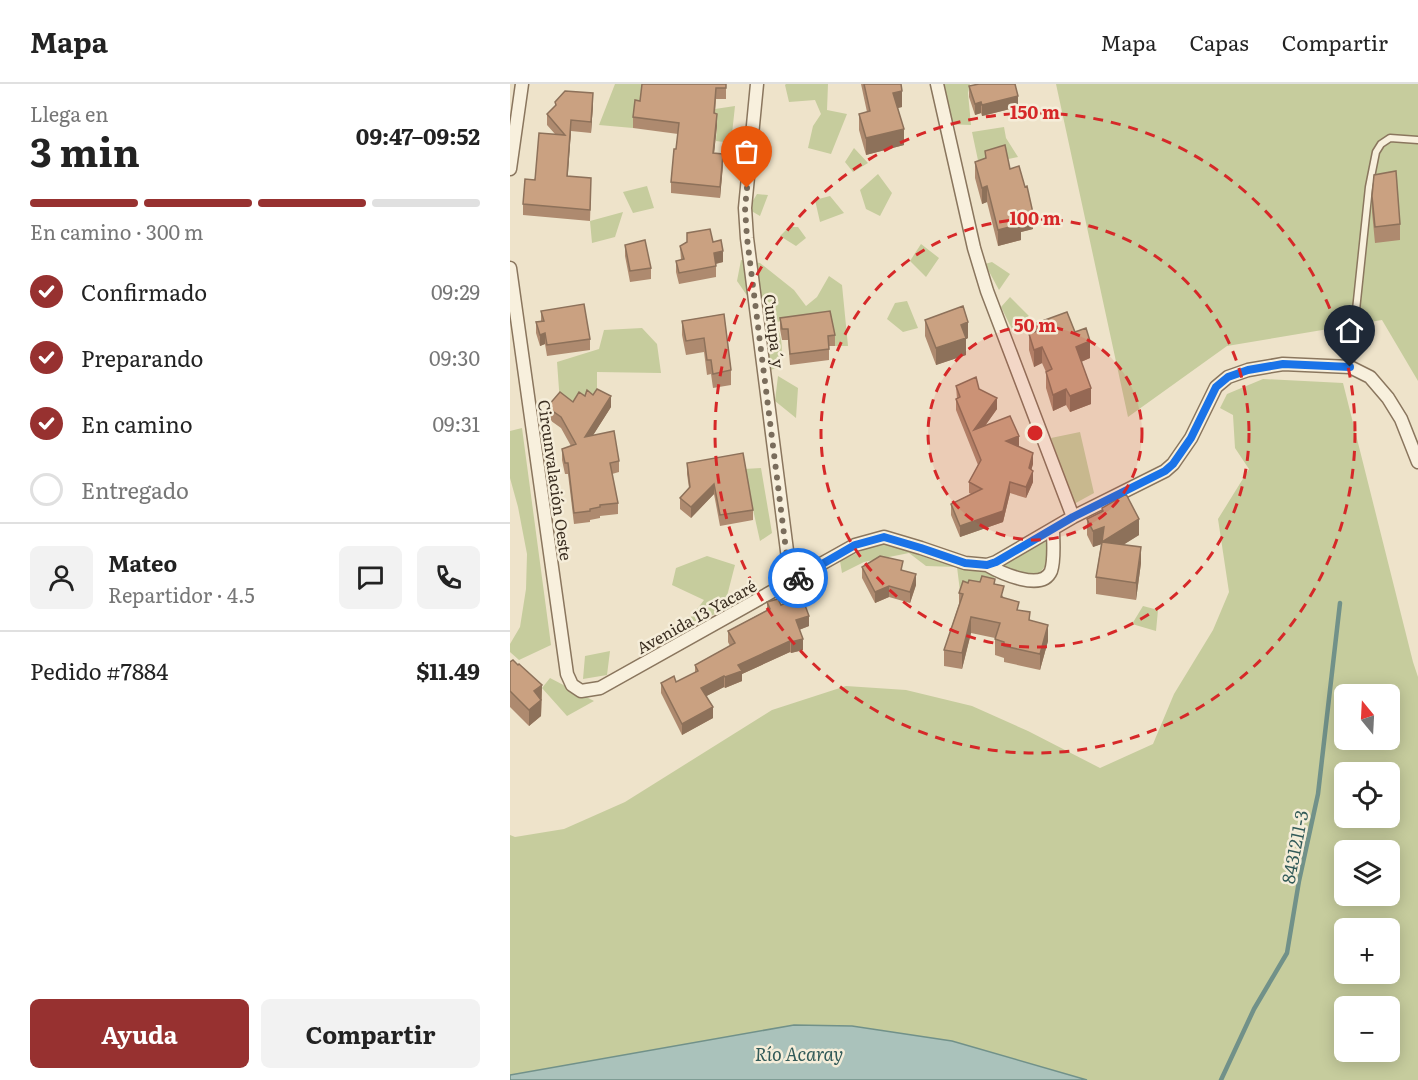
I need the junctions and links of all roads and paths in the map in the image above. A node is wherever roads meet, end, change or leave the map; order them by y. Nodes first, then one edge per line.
1 (522, 84) edge
2 (757, 84) edge
3 (937, 84) edge
4 (1418, 140) edge
5 (510, 170) edge
6 (510, 268) edge
7 (1350, 367) junction
8 (1418, 462) edge
9 (1073, 517) junction
10 (1053, 529) junction
11 (987, 565) junction
12 (790, 582) junction
13 (581, 691) joint

1 - 5 street
2 - 12 street, Curupa´y
3 - 9 street
4 - 7 lane
6 - 13 street, Circunvalación Oeste
7 - 8 street
7 - 9 street
9 - 10 street
10 - 11 street
10 - 11 street, Avenida 13 Yacaré
11 - 12 street, Avenida 13 Yacaré
12 - 13 street, Avenida 13 Yacaré

